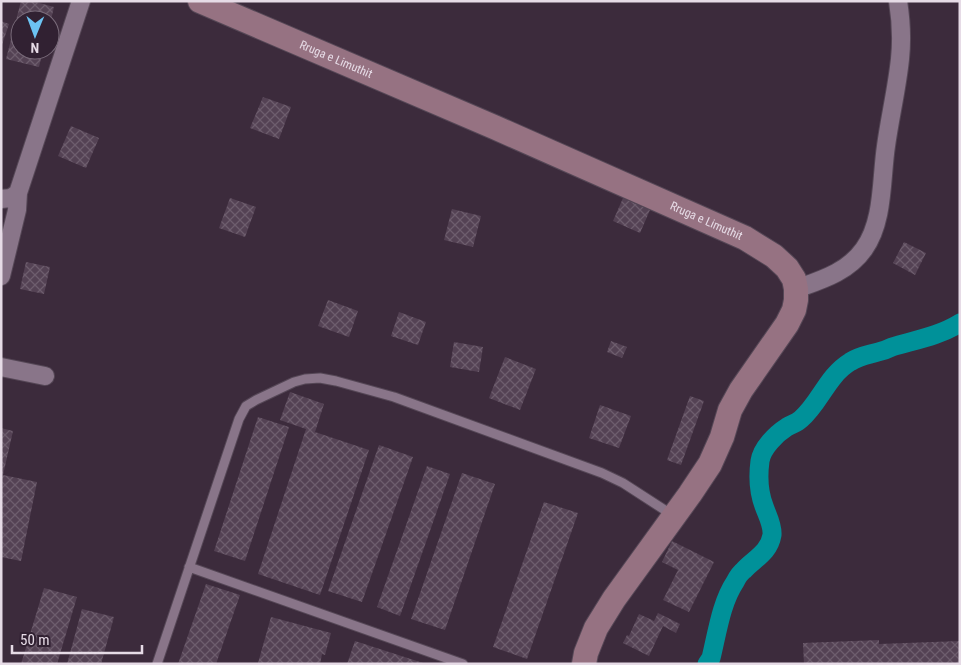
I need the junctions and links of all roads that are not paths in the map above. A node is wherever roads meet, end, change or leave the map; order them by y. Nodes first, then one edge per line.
1 (81, 1) edge
2 (200, 1) edge
3 (898, 1) edge
4 (18, 193) junction
5 (1, 199) edge
6 (1, 276) edge
7 (796, 290) junction
8 (1, 367) edge
9 (45, 376) dead end
10 (674, 516) junction
11 (190, 567) junction
12 (157, 664) edge
13 (463, 664) edge
14 (584, 664) edge

1 - 4 street
2 - 7 street, Rruga e Limuthit
3 - 7 street
4 - 5 street
4 - 6 street
7 - 10 street
8 - 9 street
10 - 11 lane
10 - 14 street
11 - 12 lane
11 - 13 lane

